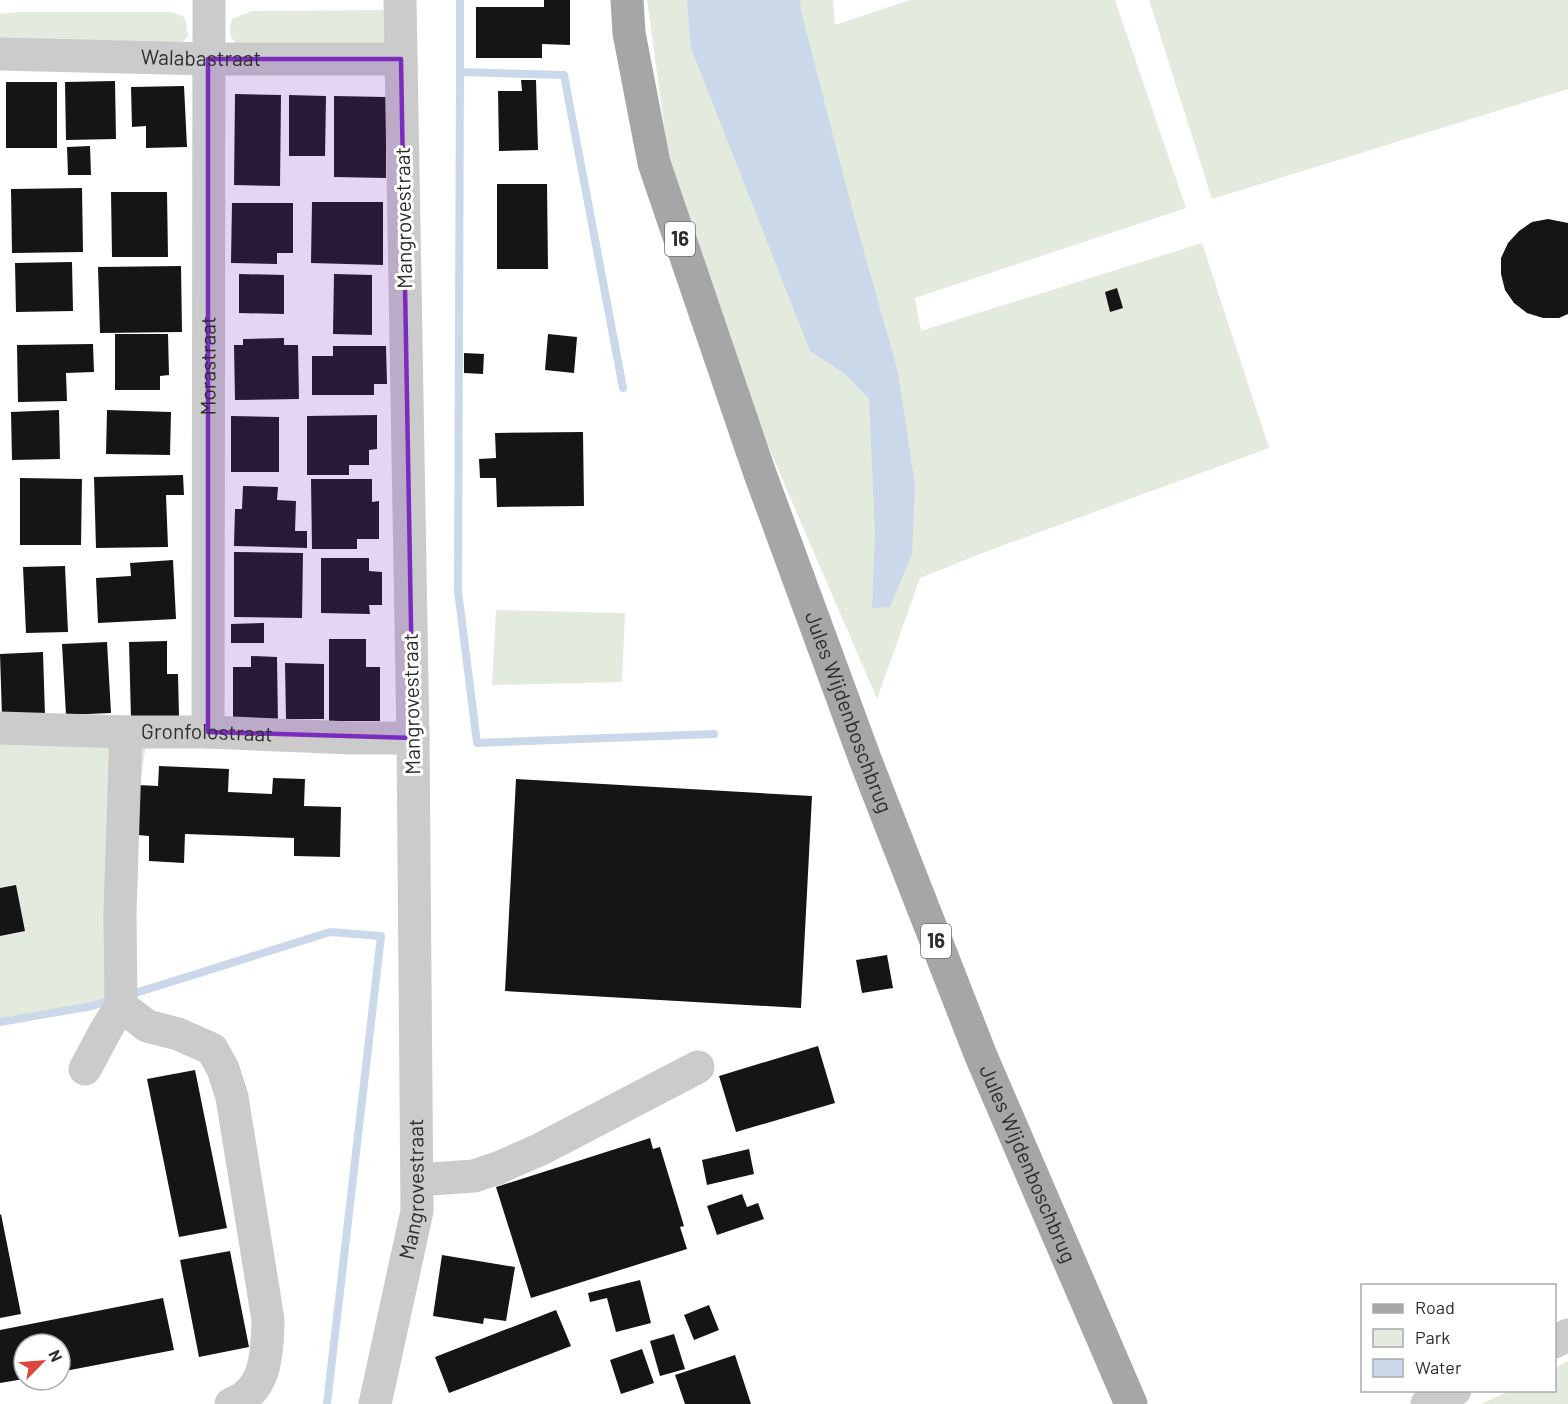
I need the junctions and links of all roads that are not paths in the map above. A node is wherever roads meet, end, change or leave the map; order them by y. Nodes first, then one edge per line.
1 (209, 0) edge
2 (400, 0) edge
3 (627, 0) edge
4 (0, 54) edge
5 (208, 59) junction
6 (401, 59) junction
7 (0, 728) edge
8 (126, 732) junction
9 (208, 732) junction
10 (413, 738) junction
11 (121, 1006) junction
12 (698, 1067) dead end
13 (84, 1069) dead end
14 (417, 1180) junction
15 (1451, 1392) edge
16 (231, 1404) edge
17 (375, 1404) edge
18 (1131, 1404) edge
19 (1428, 1404) edge

1 - 5 street, Morastraat
2 - 6 street, Mangrovestraat
3 - 18 main road, Jules Wijdenboschbrug / 16
4 - 5 street, Walabastraat
5 - 6 street, Walabastraat
5 - 9 street, Morastraat
6 - 10 street, Mangrovestraat
7 - 8 street, Gronfolostraat
8 - 9 street, Gronfolostraat
8 - 11 street
9 - 10 street, Gronfolostraat
10 - 14 street, Mangrovestraat
11 - 13 street
11 - 16 street
12 - 14 street
14 - 17 street, Mangrovestraat
15 - 19 street

